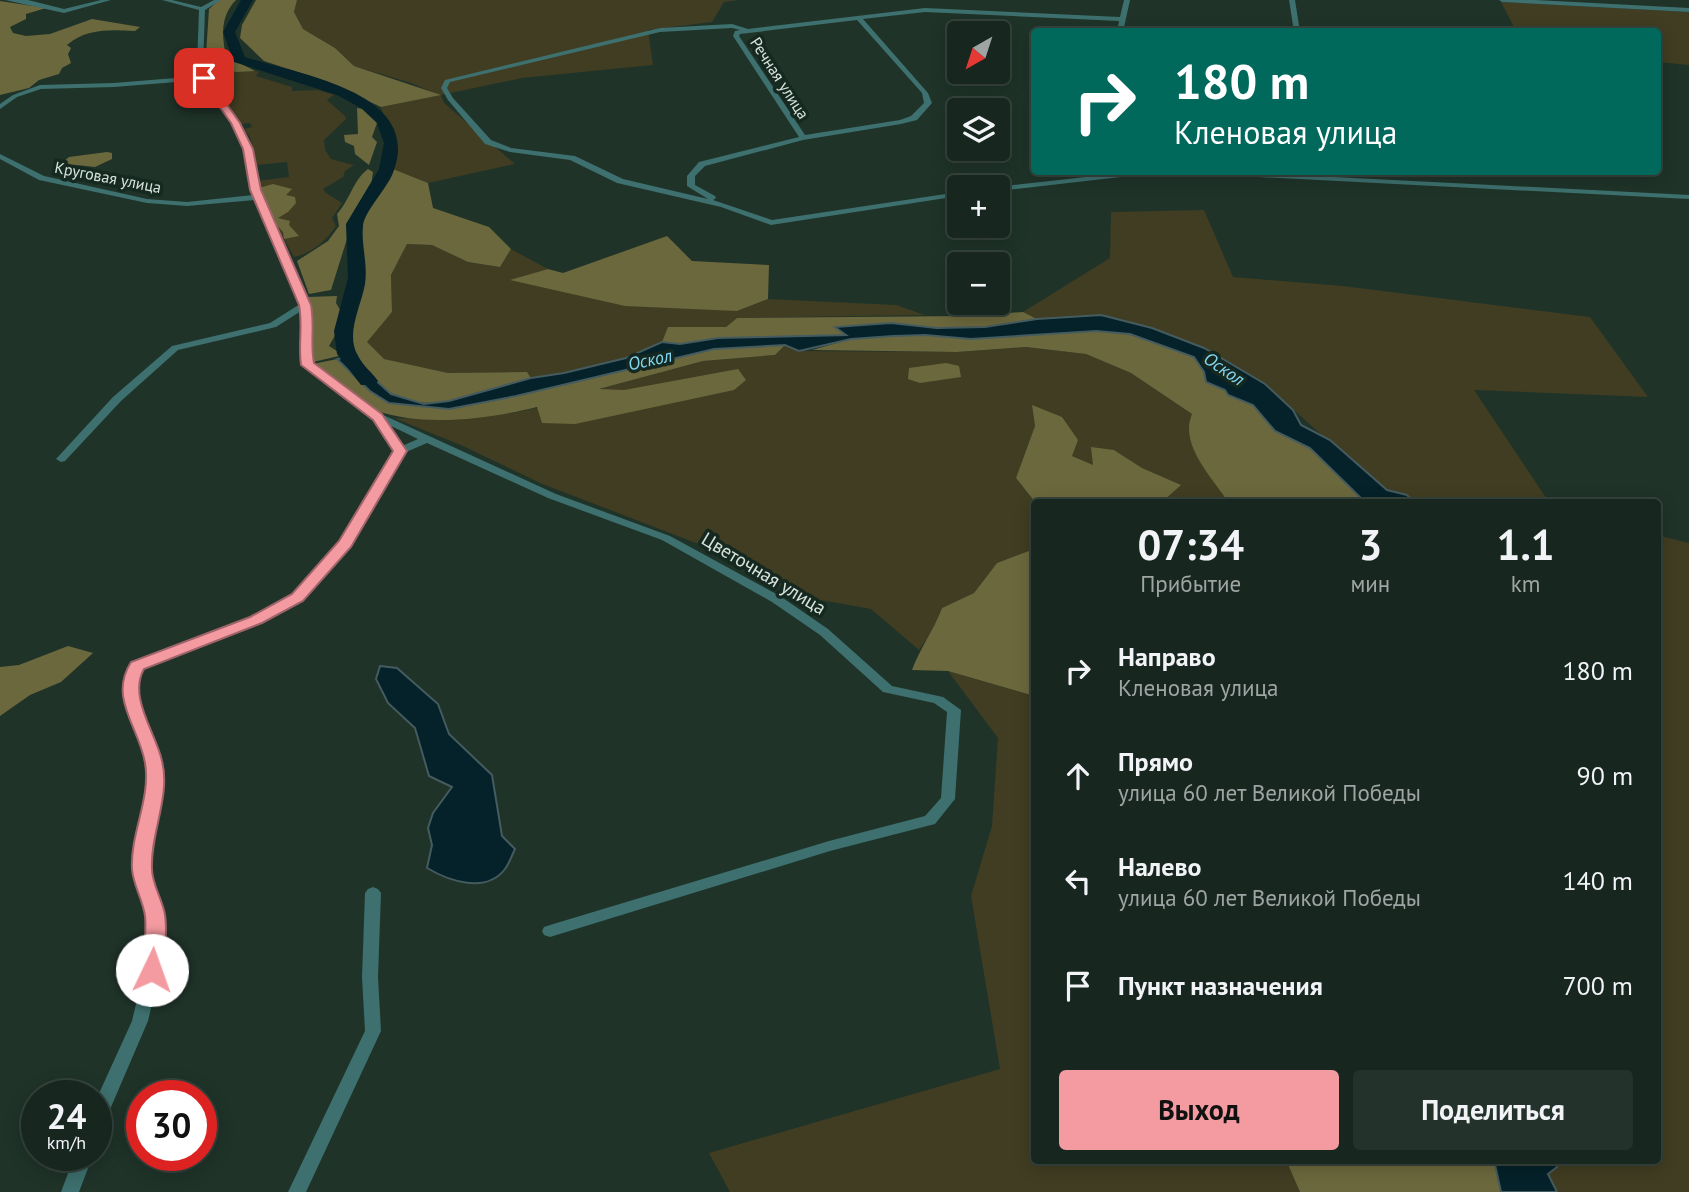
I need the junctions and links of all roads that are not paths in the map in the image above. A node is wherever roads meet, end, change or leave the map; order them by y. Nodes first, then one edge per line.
1 (8, 0) edge
2 (108, 0) edge
3 (164, 0) edge
4 (218, 0) edge
5 (1127, 0) edge
6 (1292, 0) edge
7 (1502, 0) edge
8 (202, 9) junction
9 (1689, 10) edge
10 (859, 18) junction
11 (1122, 19) junction
12 (1121, 28) edge
13 (1296, 28) edge
14 (741, 30) junction
15 (204, 78) junction
16 (0, 107) edge
17 (803, 138) junction
18 (0, 156) edge
19 (1100, 175) edge
20 (1260, 175) edge
21 (1010, 187) edge
22 (947, 196) edge
23 (258, 197) junction
24 (1689, 197) edge
25 (724, 205) junction
26 (305, 305) junction
27 (378, 417) junction
28 (427, 439) junction
29 (400, 451) junction
30 (61, 459) dead end
31 (373, 894) dead end
32 (550, 931) dead end
33 (112, 1085) edge
34 (78, 1171) edge
35 (70, 1192) edge
36 (297, 1192) edge

1 - 2 street
3 - 8 street
4 - 8 street
5 - 11 street
6 - 13 street
7 - 9 street
8 - 15 street
10 - 11 street
10 - 14 street
10 - 17 street
11 - 12 street
14 - 17 street, Речная улица
14 - 25 street
15 - 16 street
15 - 23 street
17 - 25 street
18 - 23 street, Круговая улица
19 - 21 street
20 - 24 street
22 - 25 street
23 - 26 street
26 - 27 street
26 - 30 street
27 - 28 street, Цветочная улица
27 - 29 street
28 - 29 street
28 - 32 street, Цветочная улица
29 - 33 street
31 - 36 street
34 - 35 street

